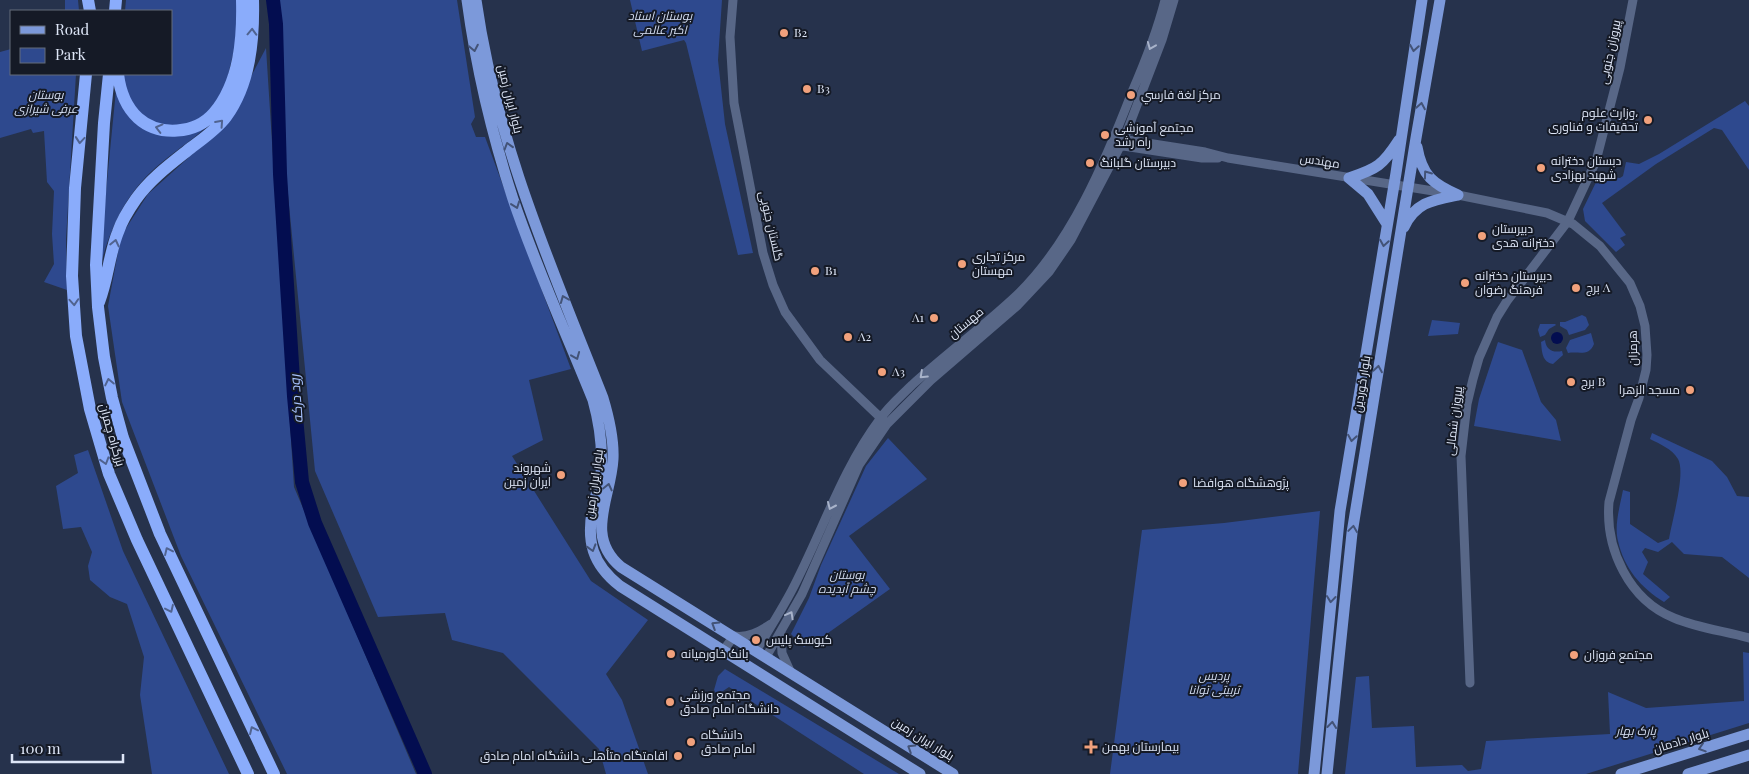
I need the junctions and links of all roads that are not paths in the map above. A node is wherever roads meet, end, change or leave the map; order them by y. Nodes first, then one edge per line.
1 (242, 0) edge
2 (253, 0) edge
3 (467, 0) edge
4 (476, 0) edge
5 (733, 0) edge
6 (1165, 0) edge
7 (1174, 0) edge
8 (1422, 0) edge
9 (1440, 0) edge
10 (1633, 0) edge
11 (86, 75) edge
12 (109, 75) edge
13 (118, 75) edge
14 (1401, 136) junction
15 (1416, 138) junction
16 (1117, 142) junction
17 (1349, 178) junction
18 (1393, 186) junction
19 (1408, 188) junction
20 (1458, 195) junction
21 (1568, 222) junction
22 (1387, 224) junction
23 (1400, 235) junction
24 (535, 241) junction
25 (98, 307) junction
26 (884, 421) junction
27 (773, 622) junction
28 (782, 631) junction
29 (734, 636) junction
30 (1749, 638) edge
31 (723, 651) junction
32 (761, 654) junction
33 (747, 665) junction
34 (757, 672) junction
35 (791, 673) junction
36 (1470, 683) dead end
37 (1749, 734) edge
38 (1749, 755) edge
39 (248, 774) edge
40 (274, 774) edge
41 (920, 774) edge
42 (953, 774) edge
43 (1314, 774) edge
44 (1327, 774) edge
45 (1621, 774) edge
46 (1688, 774) edge

1 -> 13 highway
25 -> 2 highway
3 -> 24 main road, بلوار ایران زمین
24 -> 4 main road, بلوار ایران زمین
5 - 26 street, گلستان جنوبی
6 -> 16 street, مهستان
7 - 16 street
8 -> 14 main road, بلوار خوردین
15 -> 9 main road, بلوار خوردین
10 - 21 street, پیروزان جنوبی
11 -> 39 highway, بزرگراه چمران
12 - 25 highway, بزرگراه چمران
14 - 17 main road
14 - 18 main road, بلوار خوردین
15 - 19 main road, بلوار خوردین
20 -> 15 main road
16 - 17 street, مهندس
16 - 26 street, مهستان
17 - 18 street, مهندس
17 - 22 main road
18 - 19 street, مهندس
18 - 22 main road, بلوار خوردین
19 - 20 street, هرمزان
19 - 23 main road, بلوار خوردین
20 - 21 street, هرمزان
20 - 23 main road
21 - 30 street, هرمزان
21 - 36 street, پیروزان شمالی
22 -> 43 main road, بلوار خوردین
44 -> 23 main road, بلوار خوردین
29 -> 24 main road, بلوار ایران زمین
24 -> 31 main road, بلوار ایران زمین
40 -> 25 highway, بزرگراه چمران
26 -> 27 street, مهستان
28 -> 26 street
27 - 29 street
27 - 32 street, مهستان
28 - 32 street
28 - 35 street
29 - 31 street
29 - 32 main road, بلوار ایران زمین
31 - 33 main road, بلوار ایران زمین
32 - 33 main road
32 - 34 main road
32 - 35 main road, بلوار ایران زمین
33 - 34 main road, بلوار ایران زمین
34 - 41 main road, بلوار ایران زمین
42 -> 35 main road, بلوار ایران زمین
37 -> 45 main road, بلوار دادمان
38 - 46 main road

